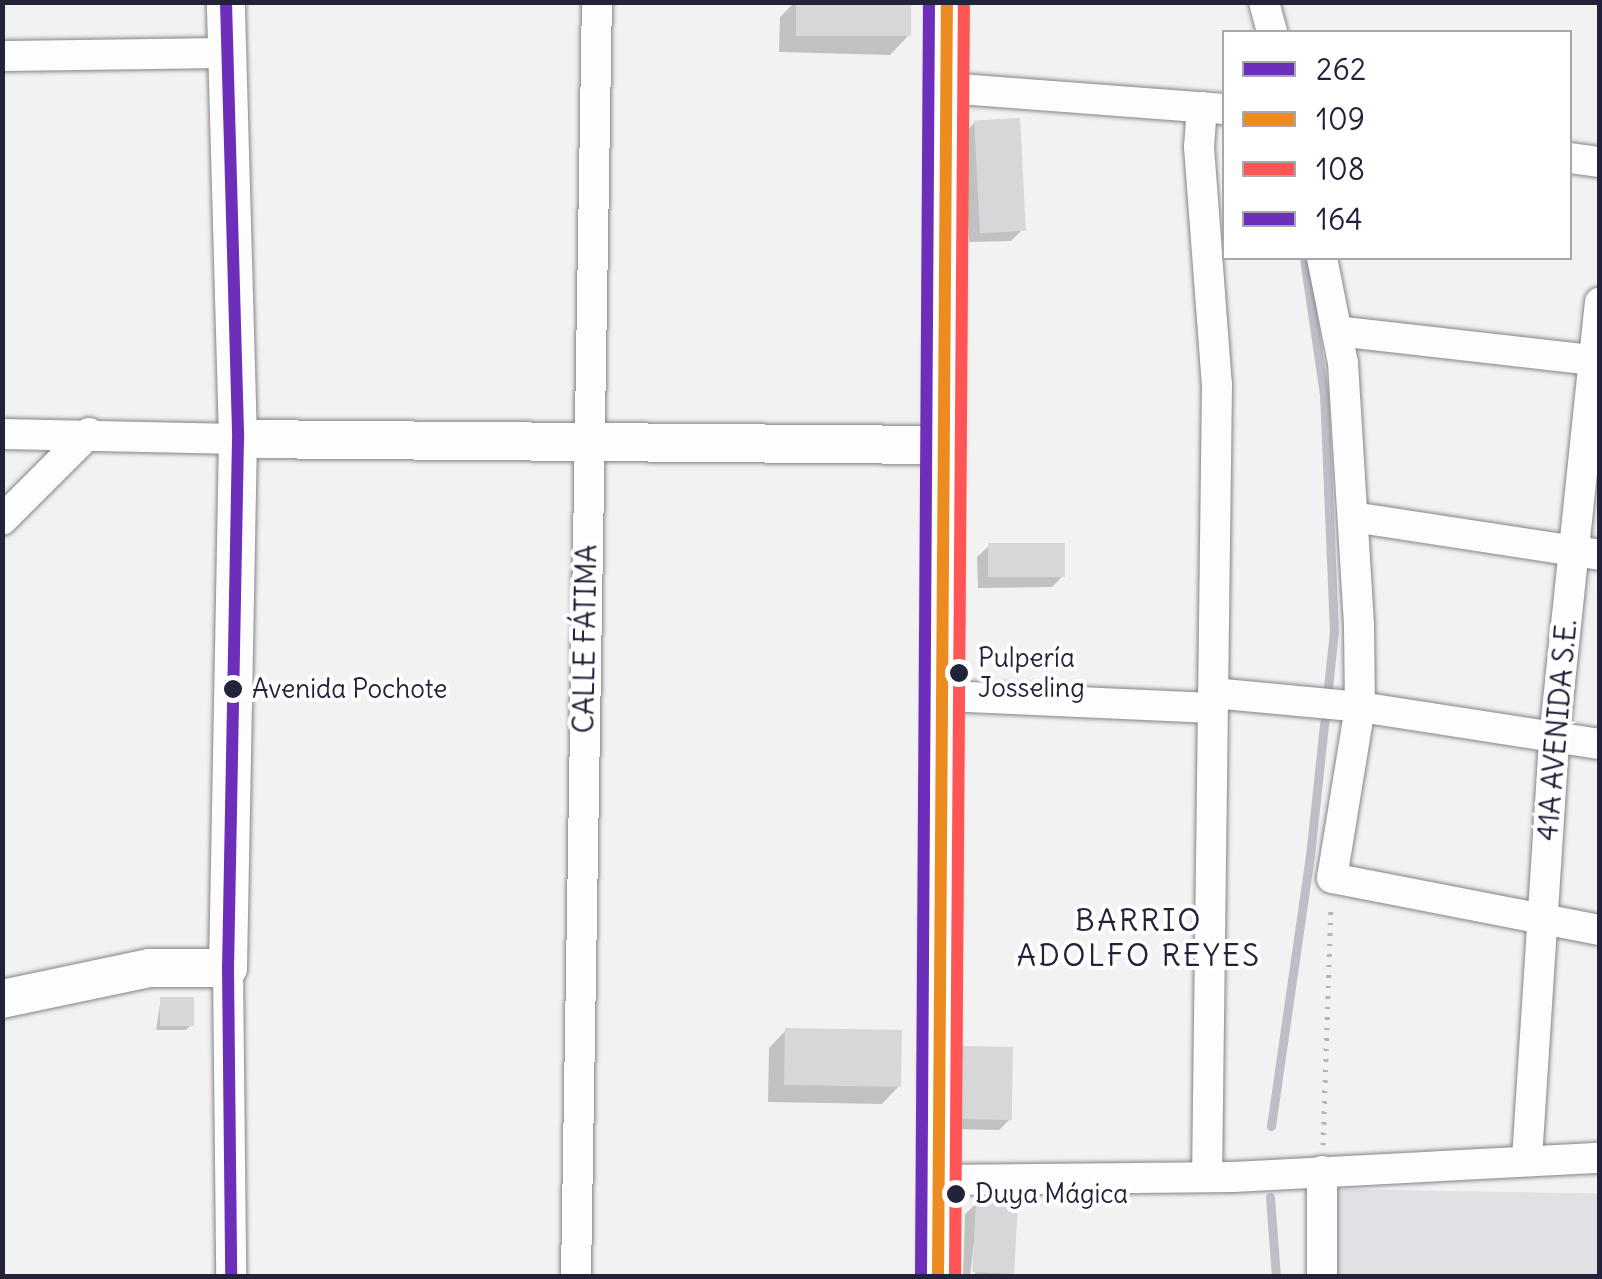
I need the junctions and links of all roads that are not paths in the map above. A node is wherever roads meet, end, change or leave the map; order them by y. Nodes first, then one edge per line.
1 (226, 2) edge
2 (597, 2) edge
3 (947, 2) edge
4 (1264, 2) edge
5 (1271, 30) edge
6 (227, 52) junction
7 (2, 56) edge
8 (946, 88) junction
9 (1213, 108) edge
10 (1572, 158) edge
11 (1600, 162) edge
12 (1322, 260) edge
13 (1600, 302) edge
14 (1337, 331) junction
15 (1596, 360) edge
16 (2, 434) edge
17 (90, 434) junction
18 (238, 438) junction
19 (588, 438) junction
20 (945, 444) junction
21 (1352, 517) junction
22 (2, 520) edge
23 (1586, 554) edge
24 (946, 696) junction
25 (1213, 701) junction
26 (1360, 706) junction
27 (1554, 739) junction
28 (1600, 744) edge
29 (1542, 920) junction
30 (1600, 930) edge
31 (228, 968) junction
32 (2, 999) edge
33 (1600, 1158) edge
34 (1528, 1159) junction
35 (1322, 1171) junction
36 (1206, 1176) junction
37 (938, 1180) junction
38 (231, 1276) edge
39 (576, 1276) edge
40 (938, 1276) edge
41 (1322, 1276) edge

1 - 6 street
2 - 19 street, CALLE FÁTIMA
3 - 8 street
4 - 5 street
6 - 7 street
6 - 18 street
8 - 9 street
8 - 20 street
9 - 25 street
10 - 11 street
12 - 14 street
13 - 15 street, 41A AVENIDA S.E.
14 - 15 street
14 - 21 street
15 - 23 street, 41A AVENIDA S.E.
16 - 17 street
17 - 18 street
17 - 22 street
18 - 19 street
18 - 31 street
19 - 20 street
19 - 39 street, CALLE FÁTIMA
20 - 24 street
21 - 23 street
21 - 26 street
23 - 27 street, 41A AVENIDA S.E.
24 - 25 street
24 - 37 street
25 - 26 street
25 - 36 street
26 - 27 street
26 - 29 street
27 - 28 street
27 - 29 street, 41A AVENIDA S.E.
29 - 30 street
29 - 34 street, 41A AVENIDA S.E.
31 - 32 street
31 - 38 street
33 - 34 street
34 - 35 street
35 - 36 street
35 - 41 street
36 - 37 street
37 - 40 street

